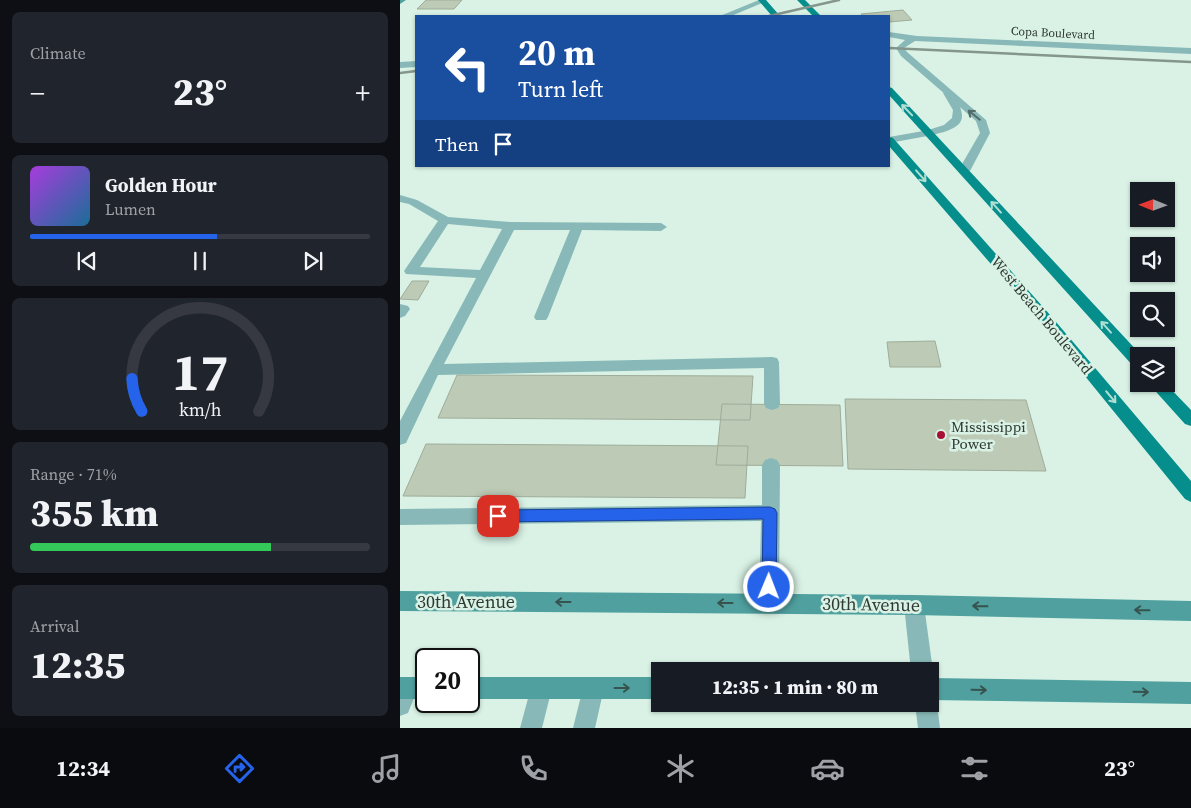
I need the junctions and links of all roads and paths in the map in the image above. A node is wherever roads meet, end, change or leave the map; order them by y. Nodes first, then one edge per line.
1 (801, 0) edge
2 (762, 1) edge
3 (730, 15) edge
4 (775, 15) edge
5 (815, 15) edge
6 (890, 35) edge
7 (913, 39) junction
8 (1191, 51) edge
9 (415, 64) edge
10 (400, 66) edge
11 (890, 91) edge
12 (948, 93) junction
13 (929, 132) junction
14 (890, 140) edge
15 (890, 141) edge
16 (964, 171) junction
17 (400, 198) edge
18 (445, 220) junction
19 (510, 226) junction
20 (578, 226) junction
21 (662, 227) dead end
22 (484, 274) junction
23 (400, 309) edge
24 (400, 313) edge
25 (541, 317) dead end
26 (1130, 353) edge
27 (433, 370) junction
28 (1165, 392) edge
29 (1173, 401) junction
30 (772, 404) dead end
31 (1191, 414) edge
32 (1191, 420) edge
33 (400, 438) edge
34 (771, 465) dead end
35 (1191, 494) edge
36 (770, 513) junction
37 (400, 517) edge
38 (400, 601) edge
39 (769, 604) junction
40 (914, 605) junction
41 (1191, 611) edge
42 (921, 662) edge
43 (480, 688) edge
44 (541, 688) junction
45 (593, 688) junction
46 (651, 688) edge
47 (939, 689) edge
48 (1191, 693) edge
49 (927, 712) edge
50 (531, 728) edge
51 (584, 728) edge
52 (928, 728) edge

1 - 5 main road
2 - 3 street
2 - 4 main road
6 - 7 street, Copa Boulevard
7 - 8 street, Copa Boulevard
7 - 12 street
9 - 10 street
13 -> 11 main road
12 - 13 street
16 -> 12 street
13 - 14 street
13 - 16 main road
15 -> 35 main road, West Beach Boulevard
26 -> 16 main road
17 - 18 street
18 - 19 street
18 - 22 street
19 - 20 street
19 - 22 street
20 - 21 street
20 - 25 street
22 - 27 street
23 - 24 street
27 - 30 street
27 - 33 street
28 - 29 main road
29 - 31 main road
29 - 32 main road
34 - 36 street
36 - 37 street
36 - 39 street
39 -> 38 main road, 30th Avenue
39 - 40 main road, 30th Avenue
41 -> 40 main road, 30th Avenue
40 - 42 street
43 - 44 main road
44 - 45 main road
44 - 50 street
45 -> 46 main road
45 - 51 street
47 -> 48 main road
49 - 52 street

